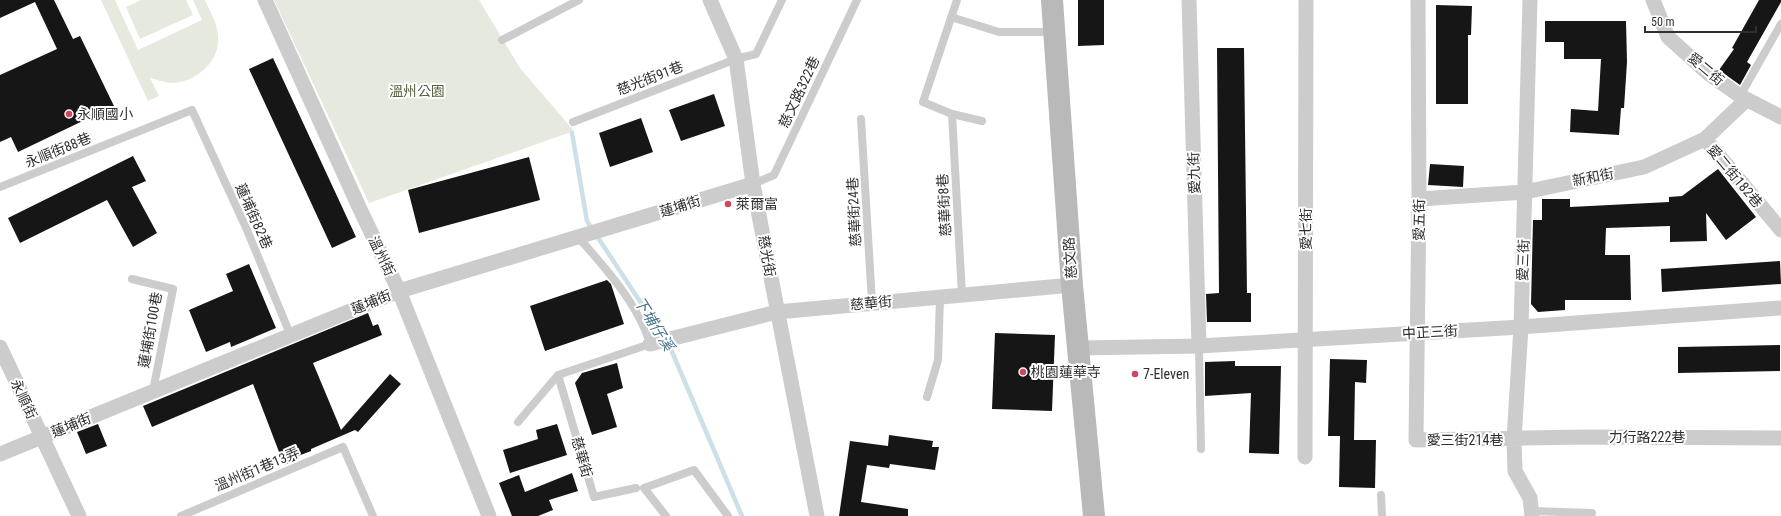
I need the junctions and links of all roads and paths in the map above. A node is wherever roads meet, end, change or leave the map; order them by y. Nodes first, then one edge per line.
1 (265, 0) edge
2 (579, 0) edge
3 (710, 0) edge
4 (782, 0) edge
5 (857, 0) edge
6 (957, 0) edge
7 (1052, 0) edge
8 (1189, 0) edge
9 (1306, 0) edge
10 (1418, 0) edge
11 (1530, 0) edge
12 (1653, 0) edge
13 (951, 17) junction
14 (1781, 24) edge
15 (1053, 32) junction
16 (502, 40) dead end
17 (736, 59) junction
18 (1743, 98) junction
19 (192, 110) joint
20 (952, 114) junction
21 (1781, 117) edge
22 (861, 119) dead end
23 (982, 121) dead end
24 (573, 122) dead end
25 (1705, 139) junction
26 (753, 184) junction
27 (0, 187) edge
28 (1525, 192) junction
29 (1419, 199) junction
30 (1781, 230) edge
31 (588, 233) junction
32 (132, 279) dead end
33 (1072, 285) junction
34 (399, 291) junction
35 (962, 295) junction
36 (940, 297) junction
37 (872, 303) junction
38 (1781, 308) edge
39 (777, 312) junction
40 (1521, 327) junction
41 (1418, 333) junction
42 (290, 334) junction
43 (1306, 338) junction
44 (661, 342) junction
45 (1199, 346) junction
46 (0, 348) edge
47 (1080, 348) junction
48 (558, 376) junction
49 (153, 391) junction
50 (927, 397) dead end
51 (518, 422) dead end
52 (41, 437) junction
53 (1781, 438) edge
54 (1514, 439) junction
55 (1416, 440) joint
56 (1201, 449) dead end
57 (0, 454) edge
58 (1305, 457) dead end
59 (636, 488) dead end
60 (1381, 495) dead end
61 (1592, 512) dead end
62 (1532, 514) edge
63 (79, 516) edge
64 (181, 516) edge
65 (373, 516) edge
66 (489, 516) edge
67 (666, 516) edge
68 (728, 516) edge
69 (817, 516) edge
70 (1094, 516) edge
71 (1382, 516) edge

1 - 34 street, 溫州街
2 - 16 lane
3 - 17 street, 慈光街
4 - 17 lane, 慈光街91巷
5 - 26 lane, 慈文路322巷
6 - 13 lane
7 - 15 street, 慈文路
8 - 45 street, 愛九街
9 - 43 street, 愛七街
10 - 29 street, 愛五街
11 - 28 street, 愛三街
12 - 18 street, 愛二街
13 - 15 lane
13 - 20 lane
14 - 18 lane
15 - 33 street, 慈文路
17 - 24 lane, 慈光街91巷
17 - 26 street, 慈光街
18 - 21 street, 愛二街
18 - 25 street, 新和街
19 - 27 lane, 永順街88巷
19 - 42 lane, 蓮埔街82巷
20 - 23 lane
20 - 35 lane, 慈華街8巷
22 - 37 lane, 慈華街24巷
25 - 28 street, 新和街
25 - 30 street, 愛二街182巷
26 - 31 street, 蓮埔街
26 - 39 street, 慈光街
28 - 29 street, 新和街
28 - 40 street, 愛三街
29 - 41 street, 愛五街
31 - 34 street, 蓮埔街
31 - 44 lane
32 - 49 lane, 蓮埔街100巷
33 - 35 street, 慈華街
33 - 47 street, 慈文路
34 - 42 street, 蓮埔街
34 - 66 street, 溫州街
35 - 36 street, 慈華街
36 - 37 street, 慈華街
36 - 50 lane
37 - 39 street, 慈華街
38 - 40 street, 中正三街
39 - 44 street, 慈華街
39 - 69 street, 慈光街
40 - 41 street, 中正三街
40 - 54 street, 愛三街
41 - 43 street, 中正三街
41 - 55 street, 愛五街
42 - 49 street, 蓮埔街
43 - 45 street, 中正三街
43 - 58 street, 愛七街
44 - 48 lane, 慈華街
45 - 47 street, 中正三街
45 - 56 lane
46 - 52 street, 永順街
47 - 70 street, 慈文路
48 - 51 lane, 慈華街
48 - 59 lane, 慈華街
49 - 52 street, 蓮埔街
52 - 57 street, 蓮埔街
52 - 63 street, 永順街
53 - 54 street, 力行路222巷
54 - 55 street, 愛三街214巷
54 - 62 street, 愛三街
60 - 71 lane
61 - 62 lane
64 - 65 lane, 溫州街1巷13弄
67 - 68 lane

